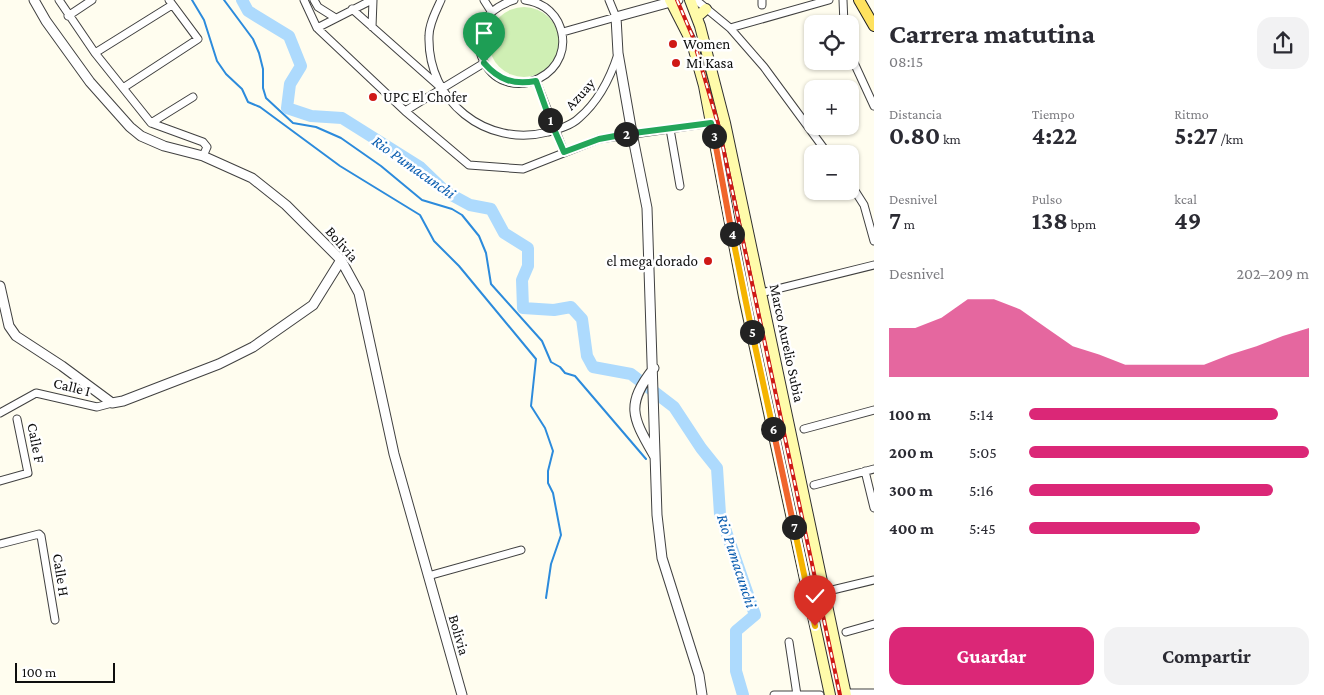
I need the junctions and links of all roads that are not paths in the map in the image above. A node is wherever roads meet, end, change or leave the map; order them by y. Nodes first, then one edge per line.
1 (34, 0) edge
2 (59, 0) edge
3 (92, 0) edge
4 (304, 0) edge
5 (314, 0) edge
6 (372, 0) edge
7 (441, 0) edge
8 (484, 0) edge
9 (514, 0) edge
10 (525, 0) edge
11 (610, 0) edge
12 (690, 0) edge
13 (696, 0) edge
14 (844, 0) edge
15 (859, 0) edge
16 (673, 1) edge
17 (824, 1) edge
18 (171, 2) edge
19 (497, 3) edge
20 (352, 9) junction
21 (706, 9) junction
22 (491, 11) junction
23 (844, 15) edge
24 (68, 16) junction
25 (334, 17) junction
26 (616, 17) junction
27 (696, 17) junction
28 (874, 26) edge
29 (372, 27) junction
30 (317, 28) junction
31 (730, 28) junction
32 (562, 32) junction
33 (618, 52) junction
34 (95, 53) junction
35 (484, 63) junction
36 (857, 70) edge
37 (536, 81) junction
38 (123, 88) junction
39 (441, 88) junction
40 (192, 97) dead end
41 (874, 106) edge
42 (404, 111) junction
43 (151, 123) junction
44 (711, 123) junction
45 (670, 129) junction
46 (554, 130) junction
47 (632, 133) junction
48 (821, 145) edge
49 (564, 152) junction
50 (203, 156) junction
51 (680, 186) dead end
52 (859, 197) edge
53 (874, 241) edge
54 (341, 260) junction
55 (874, 265) edge
56 (0, 286) edge
57 (761, 293) junction
58 (654, 368) junction
59 (112, 403) junction
60 (874, 410) edge
61 (0, 413) edge
62 (17, 419) dead end
63 (804, 429) dead end
64 (656, 458) junction
65 (874, 469) edge
66 (865, 471) junction
67 (0, 481) edge
68 (814, 485) dead end
69 (874, 508) edge
70 (0, 544) edge
71 (521, 550) dead end
72 (428, 576) junction
73 (874, 580) edge
74 (824, 592) junction
75 (55, 620) dead end
76 (874, 624) edge
77 (846, 632) dead end
78 (789, 642) dead end
79 (874, 693) edge
80 (846, 694) edge
81 (462, 695) edge
82 (702, 695) edge
83 (774, 695) edge
84 (797, 695) edge
85 (820, 695) edge
86 (830, 695) edge

1 - 50 street, Bolivia
2 - 24 street
3 - 24 street
4 - 30 street
5 - 25 street
6 - 20 street
6 - 29 street
7 - 39 street, Azuay
8 - 22 street
9 - 19 street
10 - 32 street
11 - 26 street
12 - 27 main road, Marco Aurelio Subia
13 - 21 street
14 - 23 street
15 - 28 main road
16 - 26 street
16 - 44 main road
17 - 31 street
18 - 34 street
18 - 38 street
19 - 22 street
20 - 25 street
20 - 29 street
21 - 27 main road
21 - 31 street
22 - 35 street
24 - 34 street
25 - 30 street
26 - 32 street
26 - 33 street
27 - 57 main road, Marco Aurelio Subia
29 - 39 street
30 - 42 street
31 - 48 street
32 - 37 street
33 - 46 street, Azuay
33 - 47 street
34 - 38 street
35 - 37 street
35 - 39 street
36 - 41 street
37 - 46 street
38 - 43 street
39 - 42 street
39 - 46 street, Azuay
40 - 43 street
42 - 49 street
43 - 50 street
44 - 45 street
44 - 86 main road
45 - 47 street
45 - 51 street
46 - 49 street
47 - 49 street
47 - 58 street
50 - 54 street, Bolivia
52 - 53 street
54 - 59 street
54 - 72 street, Bolivia
55 - 57 street
56 - 59 street
57 - 74 main road, Marco Aurelio Subia
58 - 64 street
58 - 64 street
59 - 61 street, Calle I
60 - 63 street
62 - 67 street, Calle F
64 - 82 street
65 - 66 street
66 - 68 street
66 - 69 street
70 - 75 street, Calle H
71 - 72 street
72 - 81 street, Bolivia
73 - 74 street
74 - 80 main road, Marco Aurelio Subia
76 - 77 street
78 - 84 street
79 - 80 street
83 - 84 street
84 - 85 street

